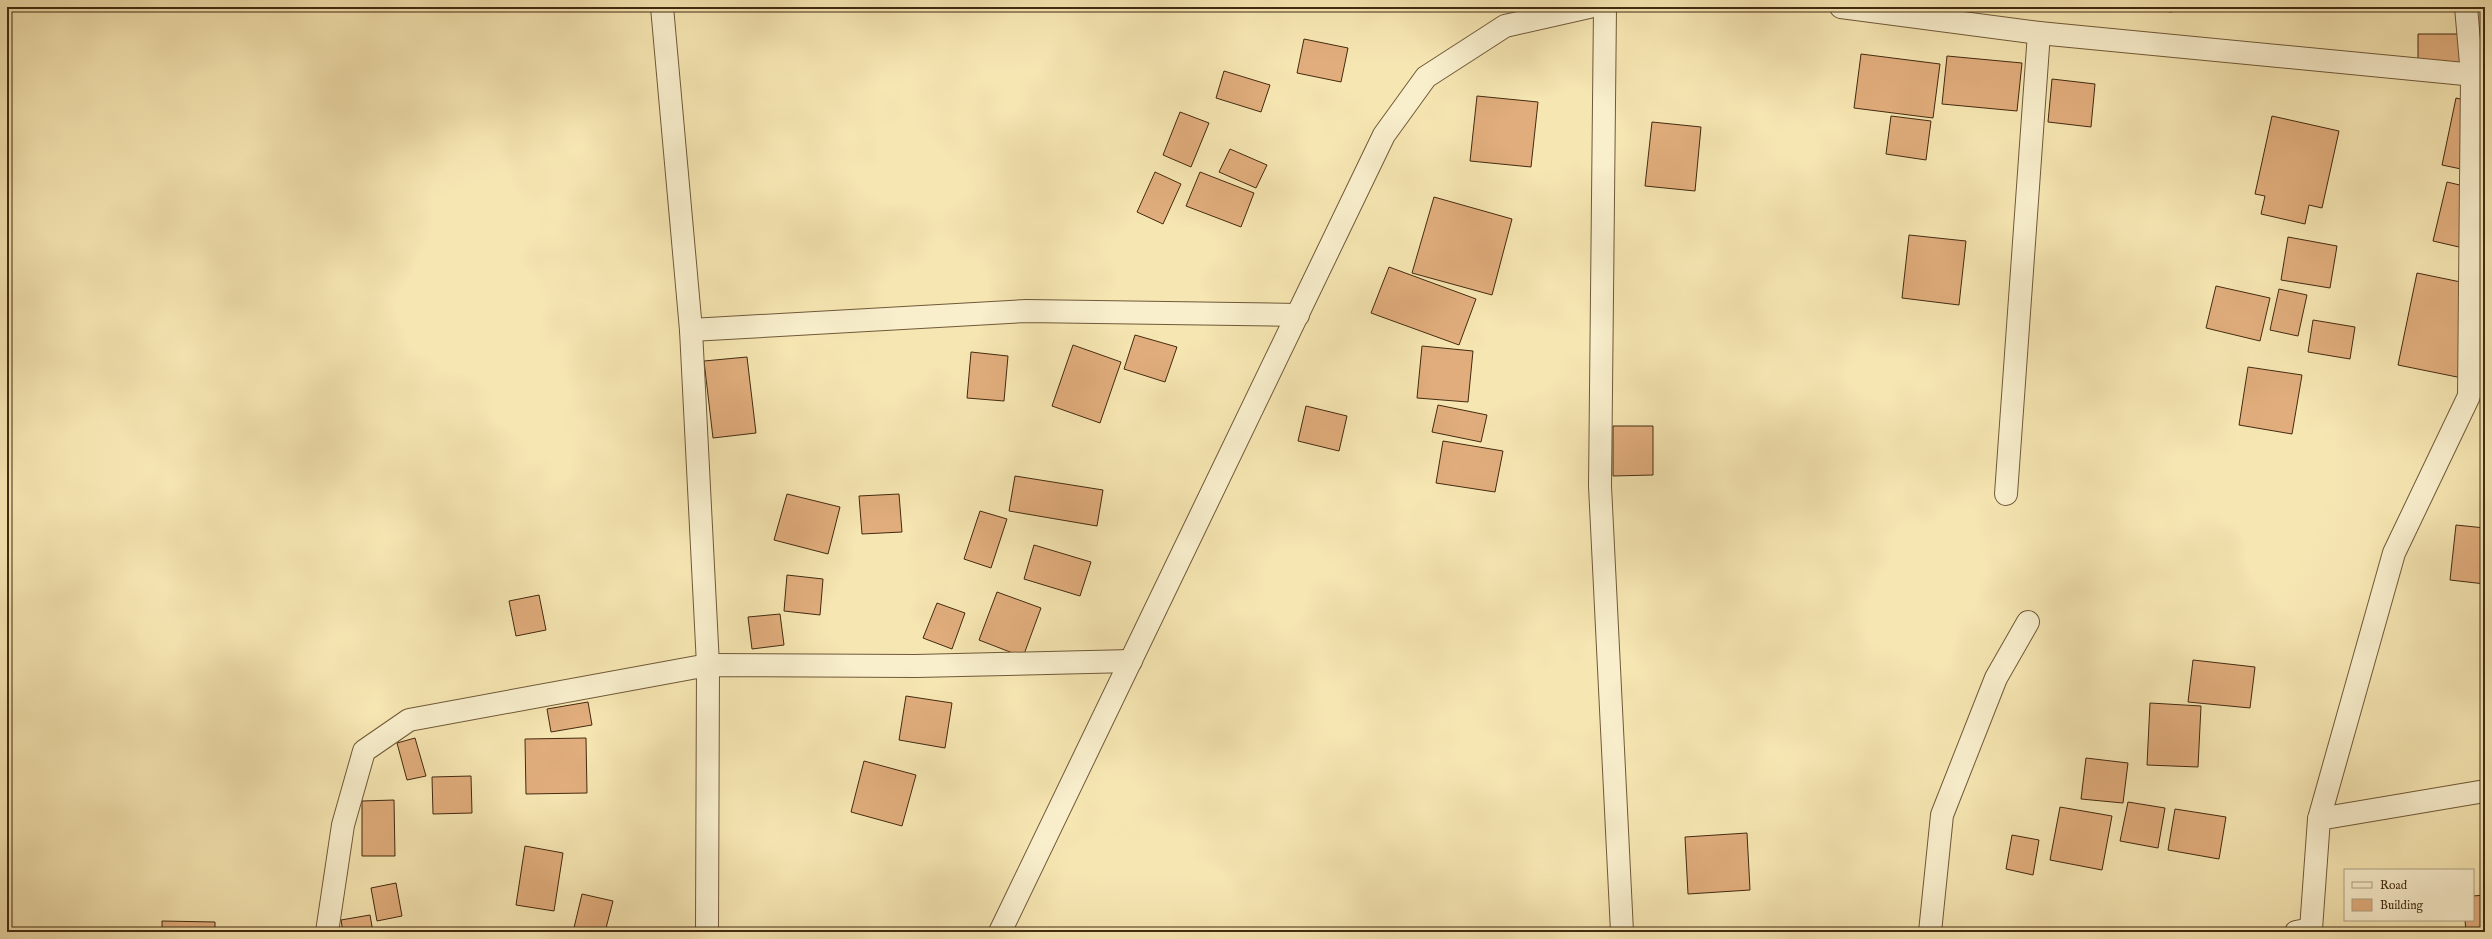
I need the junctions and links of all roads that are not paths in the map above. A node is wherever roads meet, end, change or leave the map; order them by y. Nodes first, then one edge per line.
1 (662, 7) edge
2 (1589, 7) edge
3 (1605, 7) edge
4 (1841, 7) edge
5 (2466, 7) edge
6 (2039, 33) junction
7 (2478, 76) edge
8 (1298, 315) junction
9 (691, 330) junction
10 (2006, 494) dead end
11 (2028, 622) dead end
12 (1131, 661) junction
13 (708, 664) junction
14 (2485, 791) edge
15 (2319, 819) junction
16 (2306, 931) edge
17 (327, 932) edge
18 (707, 932) edge
19 (1000, 932) edge
20 (1622, 932) edge
21 (1930, 932) edge

1 - 9 street
2 - 8 street
3 - 20 street
4 - 6 street
5 - 7 street
6 - 7 street
6 - 10 street
7 - 15 street
8 - 9 street
8 - 12 street
9 - 13 street
11 - 21 street
12 - 13 street
12 - 19 street
13 - 17 street
13 - 18 street
14 - 15 street
15 - 16 street

